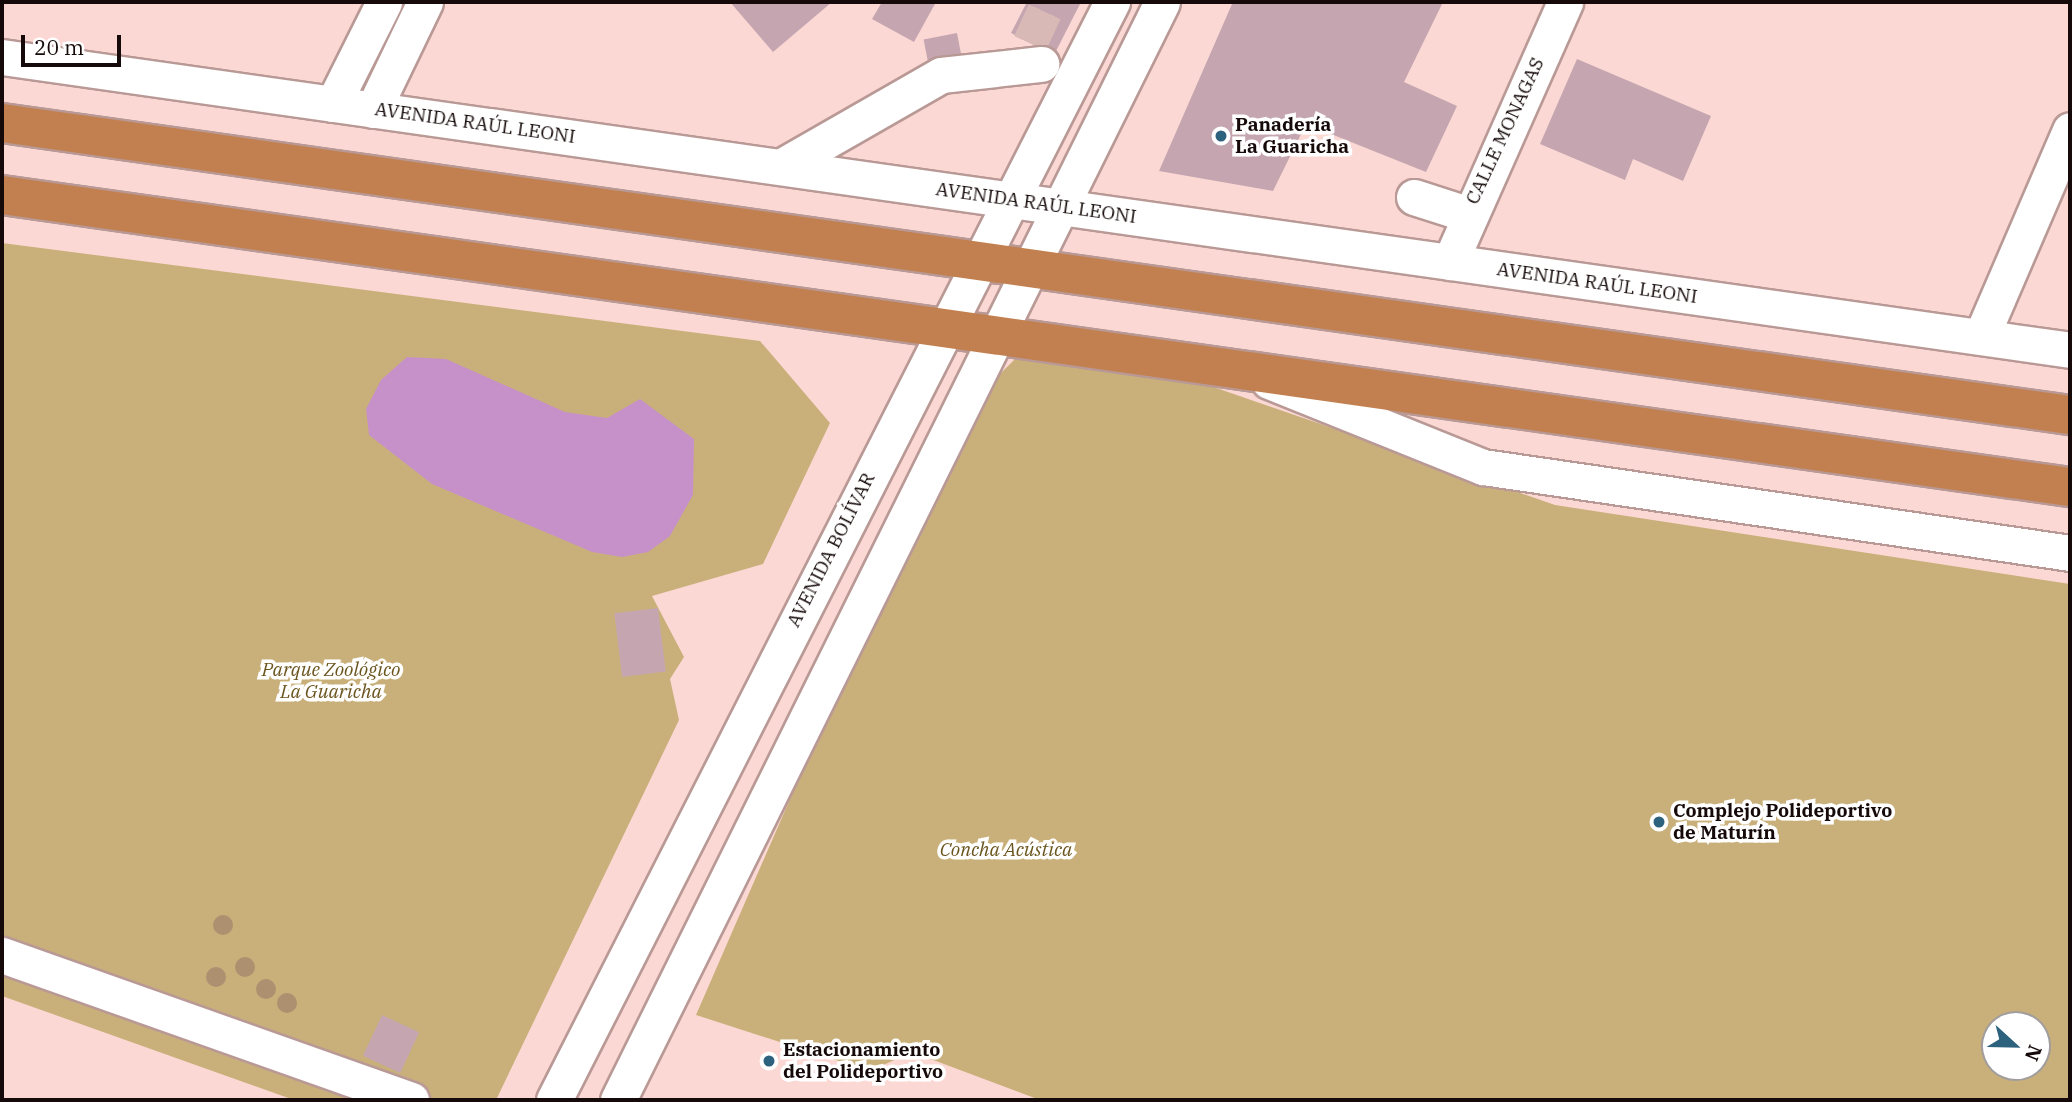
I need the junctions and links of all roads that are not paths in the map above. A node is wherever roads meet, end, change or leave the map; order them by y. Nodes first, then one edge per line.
1 (384, 2) edge
2 (425, 2) edge
3 (1112, 2) edge
4 (1162, 2) edge
5 (1565, 2) edge
6 (2, 57) edge
7 (1063, 95) junction
8 (333, 104) junction
9 (373, 110) junction
10 (2, 123) edge
11 (2070, 130) edge
12 (784, 165) junction
13 (2, 195) edge
14 (1414, 197) dead end
15 (1007, 199) junction
16 (1059, 207) junction
17 (1467, 214) junction
18 (977, 261) junction
19 (1450, 262) junction
20 (1029, 268) junction
21 (943, 328) junction
22 (995, 335) junction
23 (1981, 337) junction
24 (2070, 350) edge
25 (1243, 370) junction
26 (2070, 415) edge
27 (2070, 487) edge
28 (2070, 553) edge
29 (2, 955) edge
30 (411, 1100) edge
31 (554, 1100) edge
32 (618, 1100) edge

1 - 8 street
2 - 9 street
3 - 7 street, AVENIDA BOLÍVAR
4 - 16 street
5 - 17 street, CALLE MONAGAS
6 - 8 street, AVENIDA RAÚL LEONI
7 - 12 street
7 - 15 street, AVENIDA BOLÍVAR
8 - 9 street, AVENIDA RAÚL LEONI
9 - 12 street, AVENIDA RAÚL LEONI
10 - 18 highway
11 - 23 street
12 - 15 street, AVENIDA RAÚL LEONI
13 - 21 highway
14 - 17 street
15 - 16 street, AVENIDA RAÚL LEONI
15 - 18 street, AVENIDA BOLÍVAR
16 - 19 street, AVENIDA RAÚL LEONI
16 - 20 street
17 - 19 street, CALLE MONAGAS
18 - 20 highway
18 - 21 street, AVENIDA BOLÍVAR
19 - 23 street, AVENIDA RAÚL LEONI
20 - 22 street
20 - 26 highway
21 - 22 highway
21 - 31 street, AVENIDA BOLÍVAR
22 - 25 highway
22 - 32 street
23 - 24 street, AVENIDA RAÚL LEONI
25 - 27 highway
25 - 28 street
29 - 30 street

